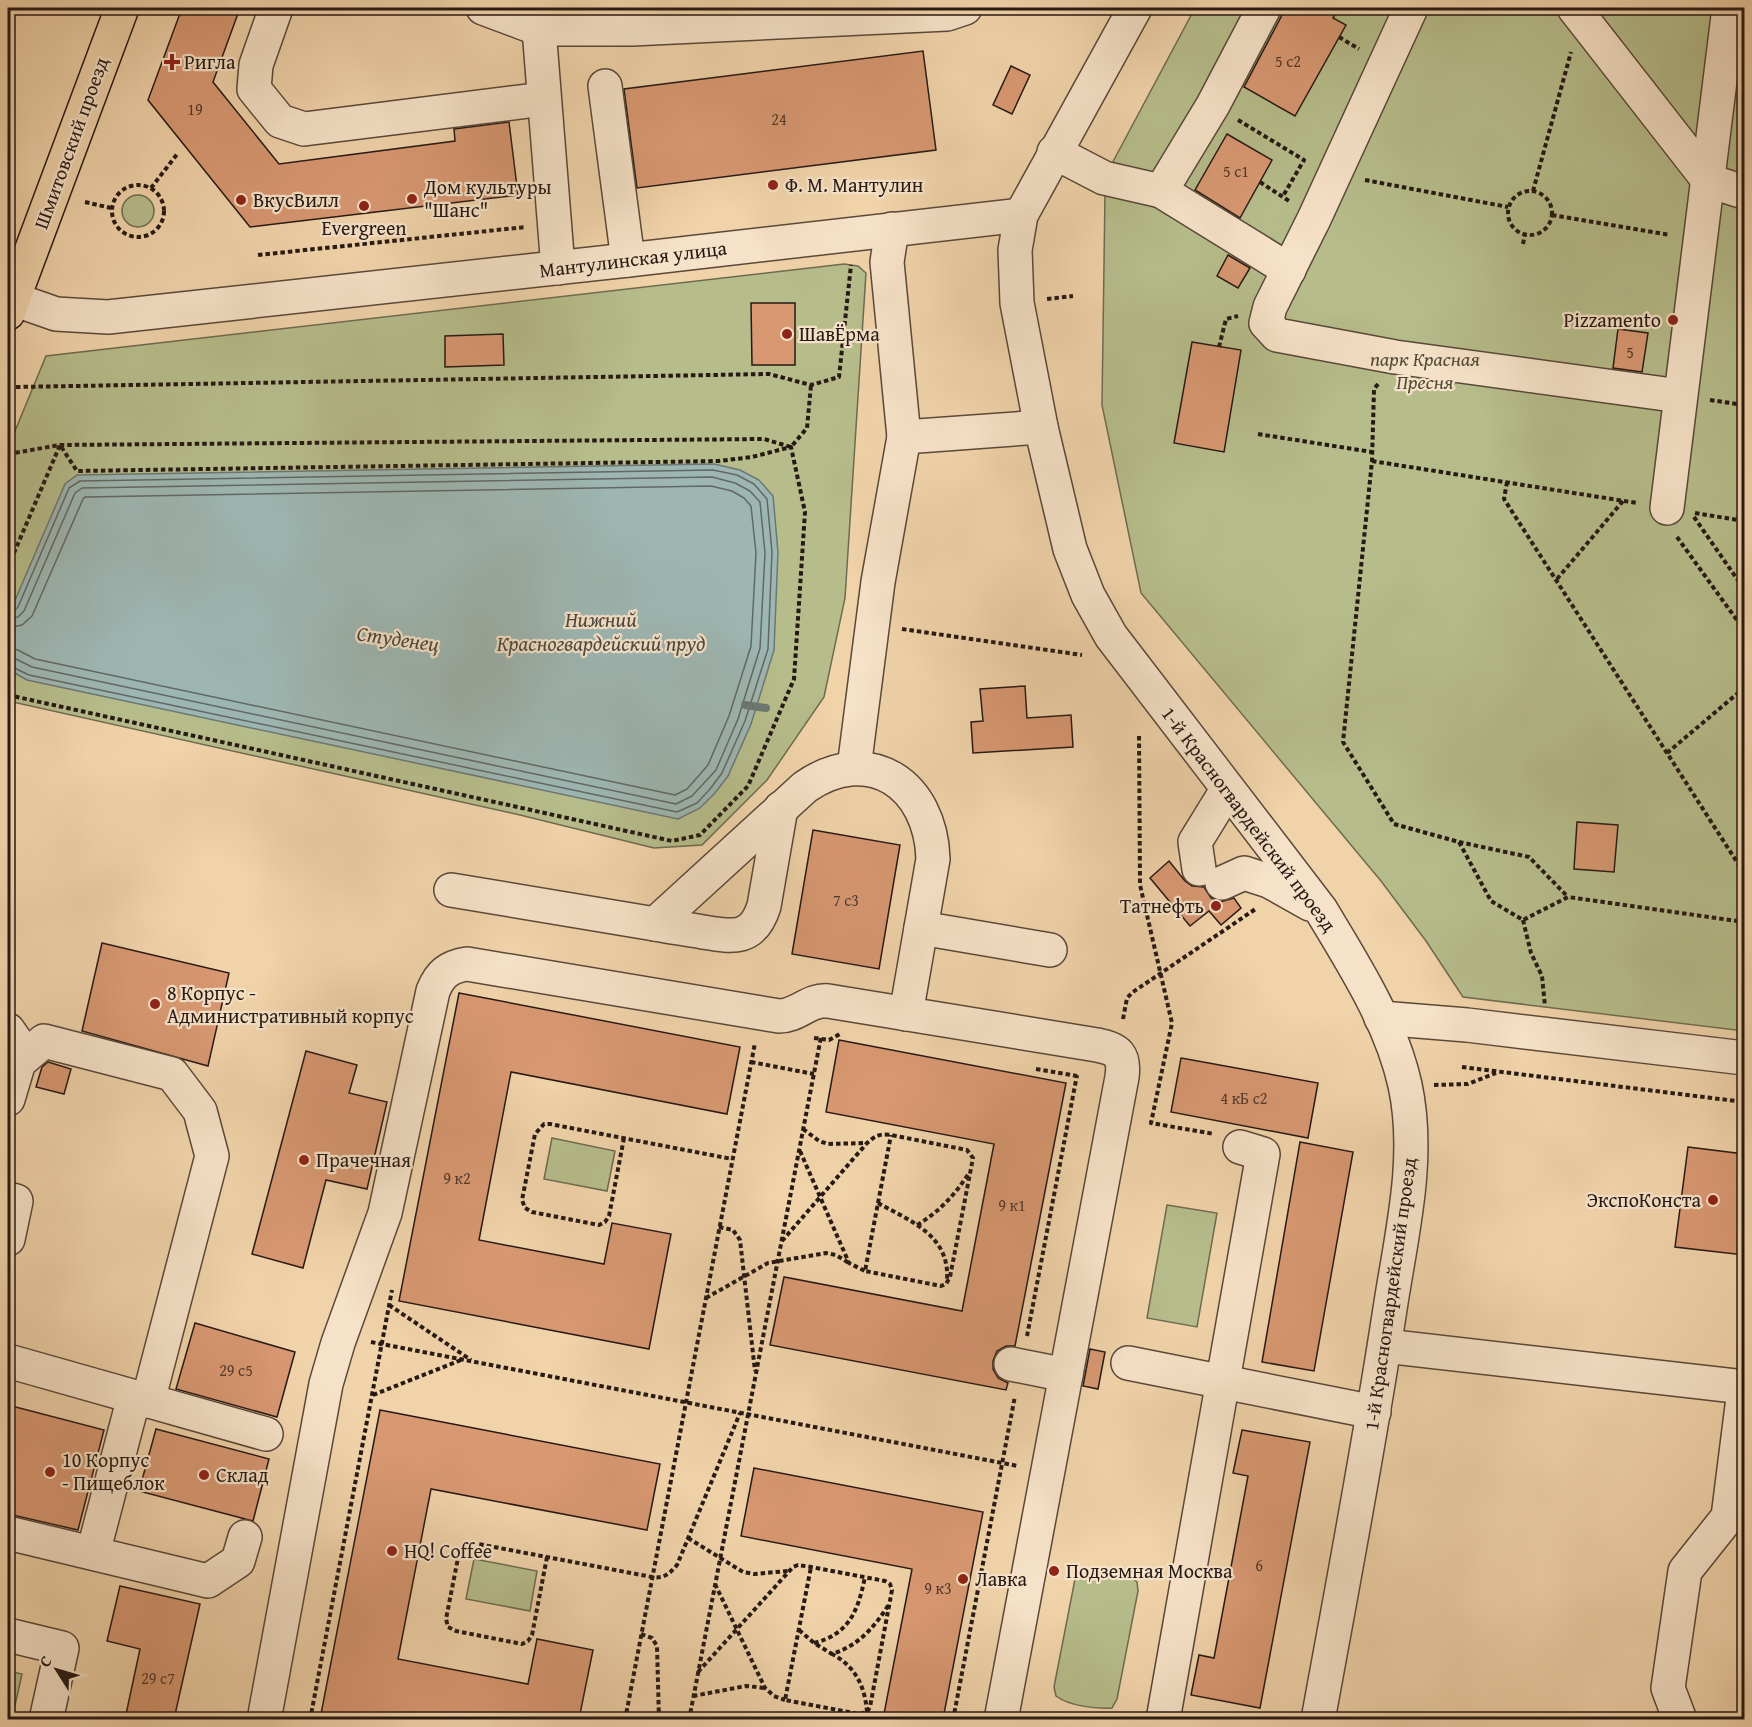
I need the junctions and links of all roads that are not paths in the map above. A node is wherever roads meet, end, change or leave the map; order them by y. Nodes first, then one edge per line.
1 (122, 8) edge
2 (276, 8) edge
3 (483, 8) edge
4 (965, 8) edge
5 (1135, 8) edge
6 (1264, 8) edge
7 (1411, 8) edge
8 (1729, 8) edge
9 (1578, 12) edge
10 (544, 18) edge
11 (605, 86) dead end
12 (544, 99) junction
13 (1054, 152) junction
14 (1709, 181) junction
15 (1161, 191) junction
16 (1743, 192) edge
17 (1020, 215) junction
18 (892, 229) junction
19 (627, 261) junction
20 (558, 268) junction
21 (1289, 270) junction
22 (10, 306) edge
23 (1680, 396) junction
24 (1041, 428) junction
25 (904, 437) junction
26 (1667, 508) road end
27 (854, 768) junction
28 (1227, 790) junction
29 (781, 808) junction
30 (451, 890) dead end
31 (1321, 910) junction
32 (656, 924) junction
33 (921, 928) junction
34 (1050, 950) dead end
35 (906, 1014) junction
36 (1381, 1018) junction
37 (17, 1043) edge
38 (1744, 1058) edge
39 (8, 1099) edge
40 (1240, 1147) road end
41 (8, 1199) edge
42 (8, 1239) edge
43 (1384, 1346) junction
44 (8, 1361) edge
45 (1128, 1363) dead end
46 (1011, 1364) dead end
47 (1066, 1375) junction
48 (1223, 1382) junction
49 (1744, 1388) edge
50 (141, 1399) junction
51 (1374, 1412) junction
52 (266, 1434) dead end
53 (8, 1533) edge
54 (245, 1537) dead end
55 (93, 1553) junction
56 (8, 1635) edge
57 (46, 1719) edge
58 (264, 1719) edge
59 (1001, 1719) edge
60 (1163, 1719) edge
61 (1318, 1719) edge
62 (1680, 1719) edge

1 - 22 main road, Шмитовский проезд
2 - 12 street
3 - 10 street
4 - 10 street
5 - 13 street
6 - 15 street
7 - 21 street
8 - 14 street
9 - 14 street
10 - 12 street
11 - 19 street
12 - 20 street
13 - 15 street
13 - 17 street
14 - 16 street
14 - 23 street
15 - 21 street
17 - 18 street, Мантулинская улица
17 - 24 street, 1-й Красногвардейский проезд
18 - 19 street, Мантулинская улица
18 - 25 street
19 - 20 street, Мантулинская улица
20 - 22 street, Мантулинская улица
21 - 23 street
23 - 26 street
24 - 25 street
24 - 28 street, 1-й Красногвардейский проезд
25 - 27 street
27 - 29 street
27 - 33 street
28 - 31 street, 1-й Красногвардейский проезд
28 - 31 street
29 - 32 street
29 - 32 street
30 - 32 street
31 - 36 street, 1-й Красногвардейский проезд
33 - 34 street
33 - 35 street
35 - 47 street
35 - 58 street
36 - 38 street
36 - 43 street, 1-й Красногвардейский проезд
37 - 39 street
37 - 50 street
40 - 48 street
41 - 42 street
43 - 49 street
43 - 51 street, 1-й Красногвардейский проезд
44 - 50 street
45 - 48 street
46 - 47 street
47 - 59 street
48 - 51 street
48 - 60 street
49 - 62 street
50 - 52 street
50 - 55 street
51 - 61 street, 1-й Красногвардейский проезд
53 - 55 street
54 - 55 street
56 - 57 street

